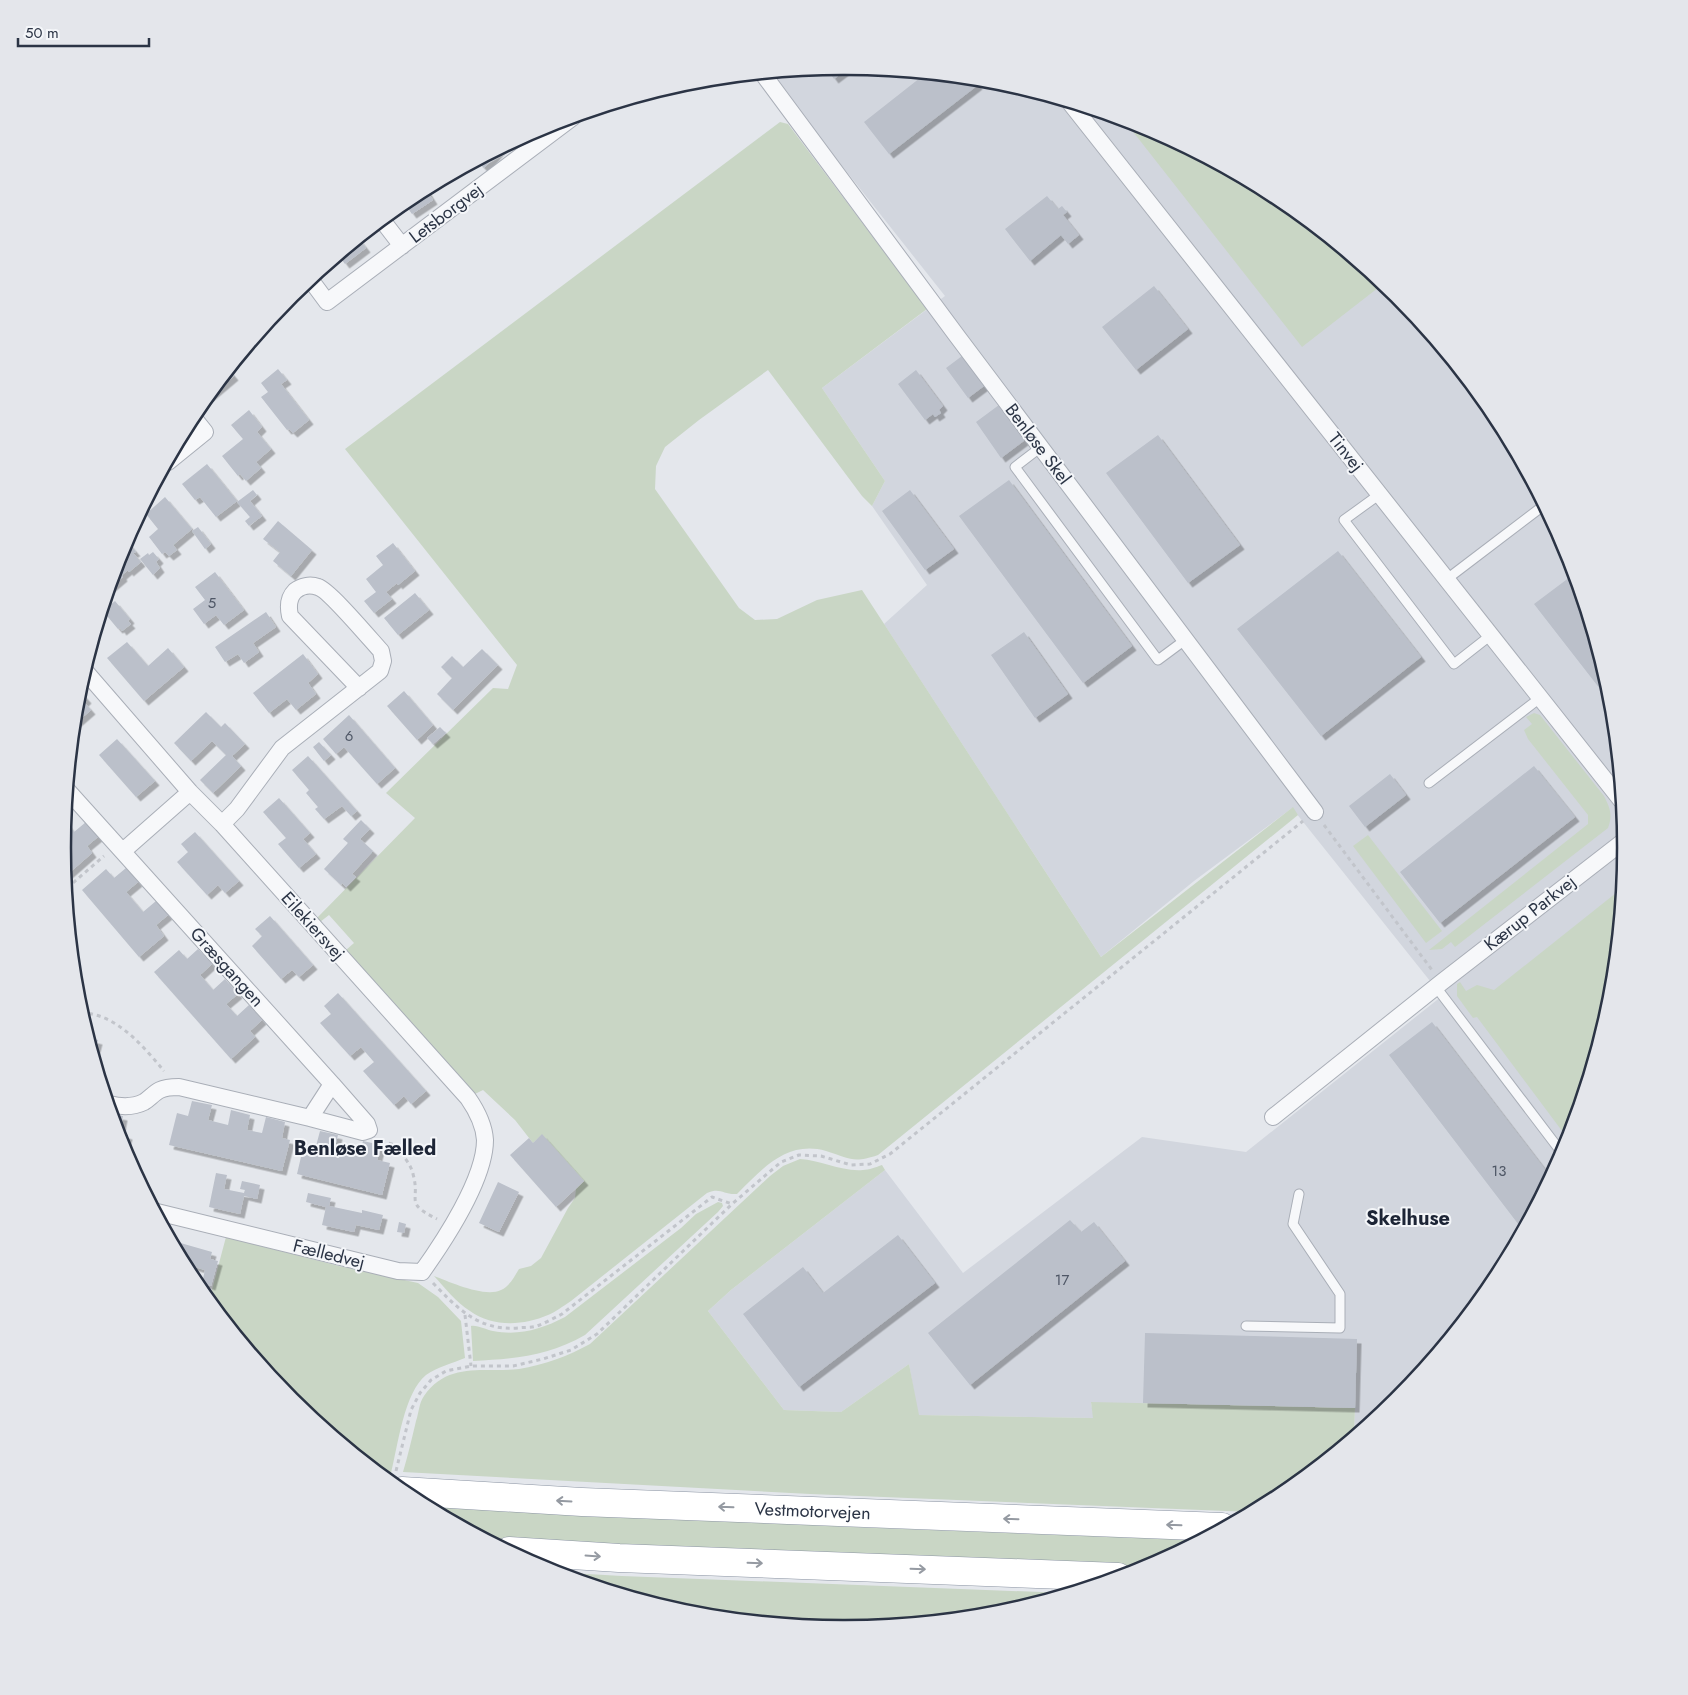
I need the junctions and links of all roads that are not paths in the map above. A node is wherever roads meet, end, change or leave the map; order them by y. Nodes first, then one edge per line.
1 (766, 79) edge
2 (1078, 112) edge
3 (529, 142) edge
4 (386, 225) edge
5 (402, 246) junction
6 (315, 285) edge
7 (198, 424) edge
8 (1041, 447) junction
9 (181, 452) edge
10 (1380, 494) junction
11 (1539, 509) edge
12 (1447, 579) junction
13 (1491, 635) junction
14 (1185, 640) junction
15 (91, 678) edge
16 (359, 688) junction
17 (1540, 698) junction
18 (1429, 783) dead end
19 (190, 792) junction
20 (1614, 792) edge
21 (73, 796) edge
22 (1315, 812) road end
23 (222, 824) junction
24 (1617, 846) edge
25 (121, 848) junction
26 (1439, 984) junction
27 (332, 1084) junction
28 (116, 1105) edge
29 (310, 1118) junction
30 (1272, 1118) dead end
31 (1557, 1146) edge
32 (1299, 1194) dead end
33 (164, 1214) edge
34 (422, 1272) joint
35 (1246, 1326) dead end
36 (406, 1484) edge
37 (1212, 1527) edge
38 (525, 1551) edge
39 (1099, 1576) edge

1 - 8 street, Benløse Skel
2 - 10 street, Tinvej
3 - 5 street, Letsborgvej
4 - 5 street, Letsborgvej
5 - 6 street, Letsborgvej
7 - 9 street
8 - 14 street, Benløse Skel
8 - 14 lane
10 - 12 street, Tinvej
10 - 13 lane
11 - 12 lane
12 - 13 street, Tinvej
13 - 17 street, Tinvej
14 - 22 street, Benløse Skel
15 - 19 street, Eilekiersvej
16 - 16 street
16 - 23 street
17 - 18 lane
17 - 20 street, Tinvej
19 - 23 street, Eilekiersvej
19 - 25 street
21 - 25 street, Græsgangen
23 - 34 street, Eilekiersvej
24 - 26 street, Kærup Parkvej
25 - 27 street, Græsgangen
26 - 30 street, Kærup Parkvej
26 - 31 lane
27 - 29 street
27 - 29 street, Græsgangen
28 - 29 street
32 - 35 lane
33 - 34 street, Fælledvej
37 -> 36 highway, Vestmotorvejen
38 -> 39 highway

